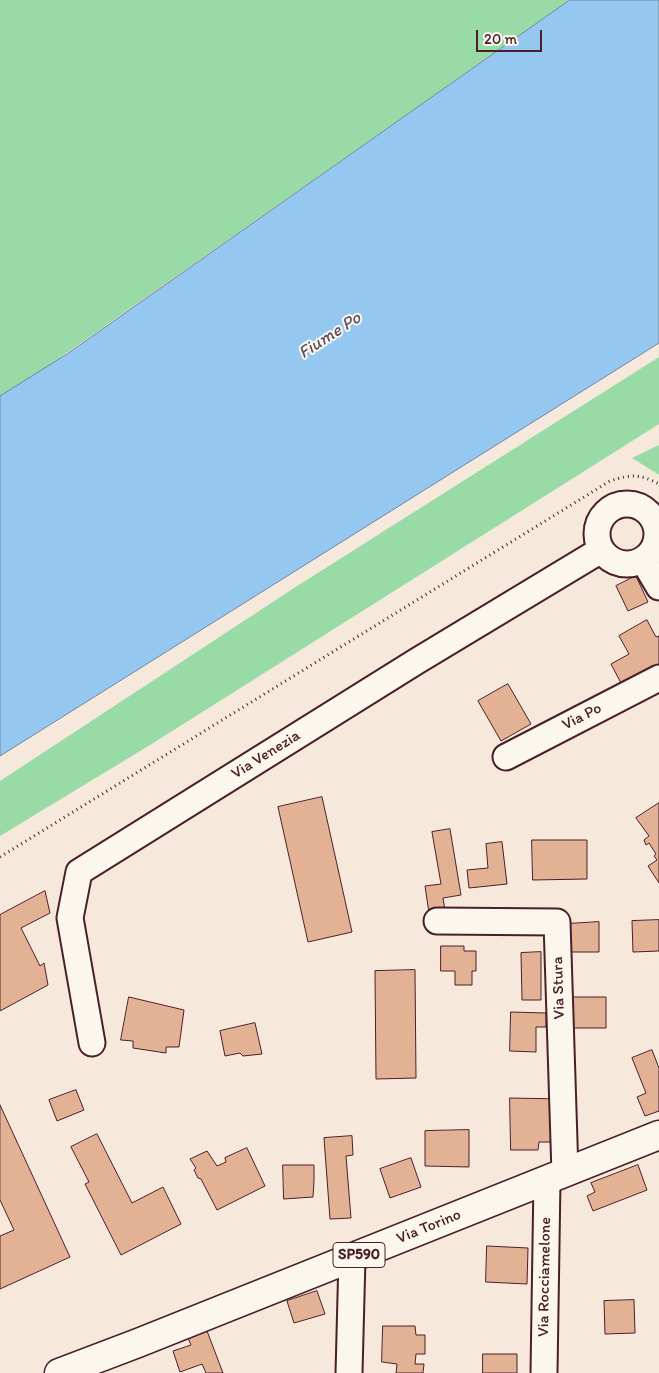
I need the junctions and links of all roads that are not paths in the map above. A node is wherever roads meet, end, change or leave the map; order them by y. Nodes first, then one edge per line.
1 (602, 550) junction
2 (643, 560) junction
3 (659, 587) edge
4 (659, 678) edge
5 (506, 757) dead end
6 (437, 921) dead end
7 (92, 1043) dead end
8 (659, 1136) edge
9 (556, 1177) junction
10 (352, 1258) junction
11 (59, 1373) edge
12 (349, 1373) edge
13 (544, 1373) edge

1 - 2 street
1 - 2 street
1 - 7 street, Via Venezia
2 - 3 street
4 - 5 street, Via Po
6 - 9 street, Via Stura
8 - 9 main road, Via Torino / SP590
9 - 10 main road, Via Torino / SP590
9 - 13 street, Via Rocciamelone
10 - 11 main road, Via Torino / SP590
10 - 12 street

